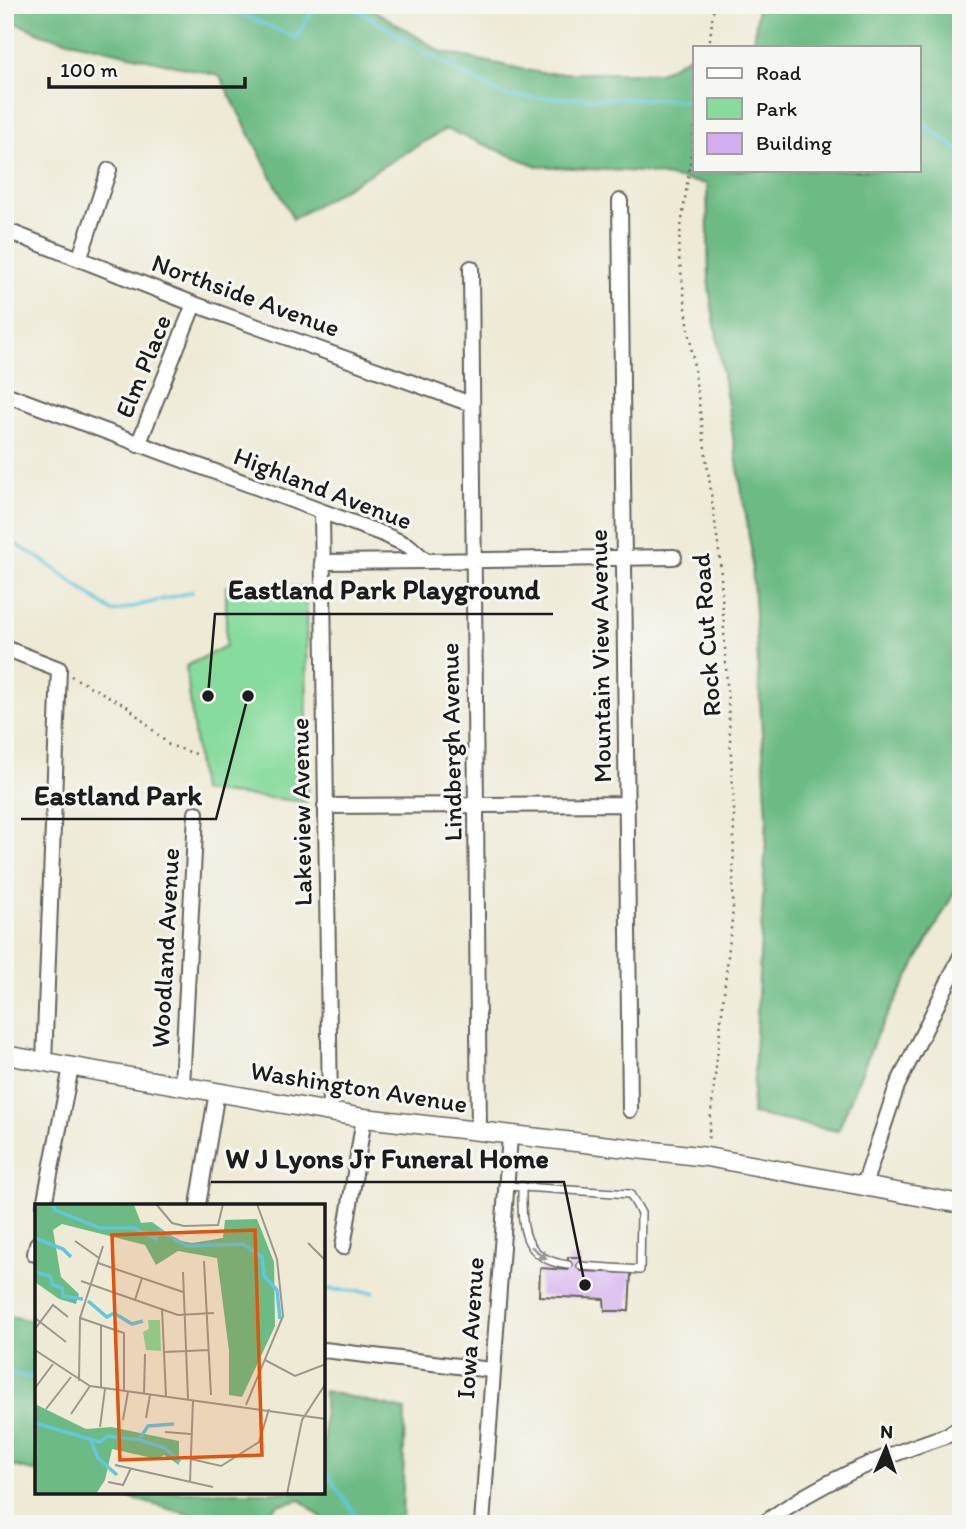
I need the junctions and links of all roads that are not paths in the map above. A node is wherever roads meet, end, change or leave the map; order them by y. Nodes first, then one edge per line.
1 (109, 170) dead end
2 (620, 201) dead end
3 (5, 230) edge
4 (80, 257) junction
5 (471, 268) dead end
6 (194, 304) junction
7 (5, 394) edge
8 (471, 404) junction
9 (138, 446) junction
10 (322, 512) junction
11 (674, 557) dead end
12 (623, 558) junction
13 (473, 559) junction
14 (322, 562) junction
15 (426, 562) junction
16 (5, 648) edge
17 (626, 804) junction
18 (476, 805) junction
19 (325, 806) junction
20 (196, 813) dead end
21 (961, 956) edge
22 (5, 1055) edge
23 (44, 1062) junction
24 (71, 1067) junction
25 (182, 1086) junction
26 (217, 1092) junction
27 (630, 1110) dead end
28 (330, 1112) junction
29 (364, 1118) junction
30 (479, 1132) junction
31 (510, 1136) junction
32 (864, 1185) junction
33 (506, 1186) junction
34 (522, 1186) junction
35 (44, 1204) edge
36 (198, 1204) edge
37 (961, 1204) edge
38 (343, 1247) dead end
39 (568, 1265) dead end
40 (581, 1266) dead end
41 (326, 1350) edge
42 (491, 1370) junction
43 (961, 1426) edge
44 (482, 1524) edge
45 (764, 1524) edge

1 - 4 street
2 - 12 street, Mountain View Avenue
3 - 4 street, Northside Avenue
4 - 6 street, Northside Avenue
5 - 8 street, Lindbergh Avenue
6 - 8 street, Northside Avenue
6 - 9 street, Elm Place
7 - 9 street, Highland Avenue
8 - 13 street, Lindbergh Avenue
9 - 10 street, Highland Avenue
10 - 14 street, Lakeview Avenue
10 - 15 street, Highland Avenue
11 - 12 street, Highland Avenue
12 - 13 street, Highland Avenue
12 - 17 street, Mountain View Avenue
13 - 15 street, Highland Avenue
13 - 18 street, Lindbergh Avenue
14 - 15 street
14 - 19 street, Lakeview Avenue
16 - 23 street
17 - 18 street
17 - 27 street, Mountain View Avenue
18 - 19 street
18 - 30 street, Lindbergh Avenue
19 - 28 street, Lakeview Avenue
20 - 25 street, Woodland Avenue
21 - 32 street
22 - 23 street, Washington Avenue
23 - 24 street, Washington Avenue
24 - 25 street, Washington Avenue
24 - 35 street
25 - 26 street, Washington Avenue
26 - 28 street, Washington Avenue
26 - 36 street
28 - 29 street, Washington Avenue
29 - 30 street, Washington Avenue
29 - 38 street
30 - 31 street, Washington Avenue
31 - 32 street, Washington Avenue
31 - 33 street, Iowa Avenue
32 - 37 street, Washington Avenue
33 - 34 lane
33 - 42 street, Iowa Avenue
34 -> 39 lane
34 - 40 lane
41 - 42 street
42 - 44 street, Iowa Avenue
43 - 45 street

